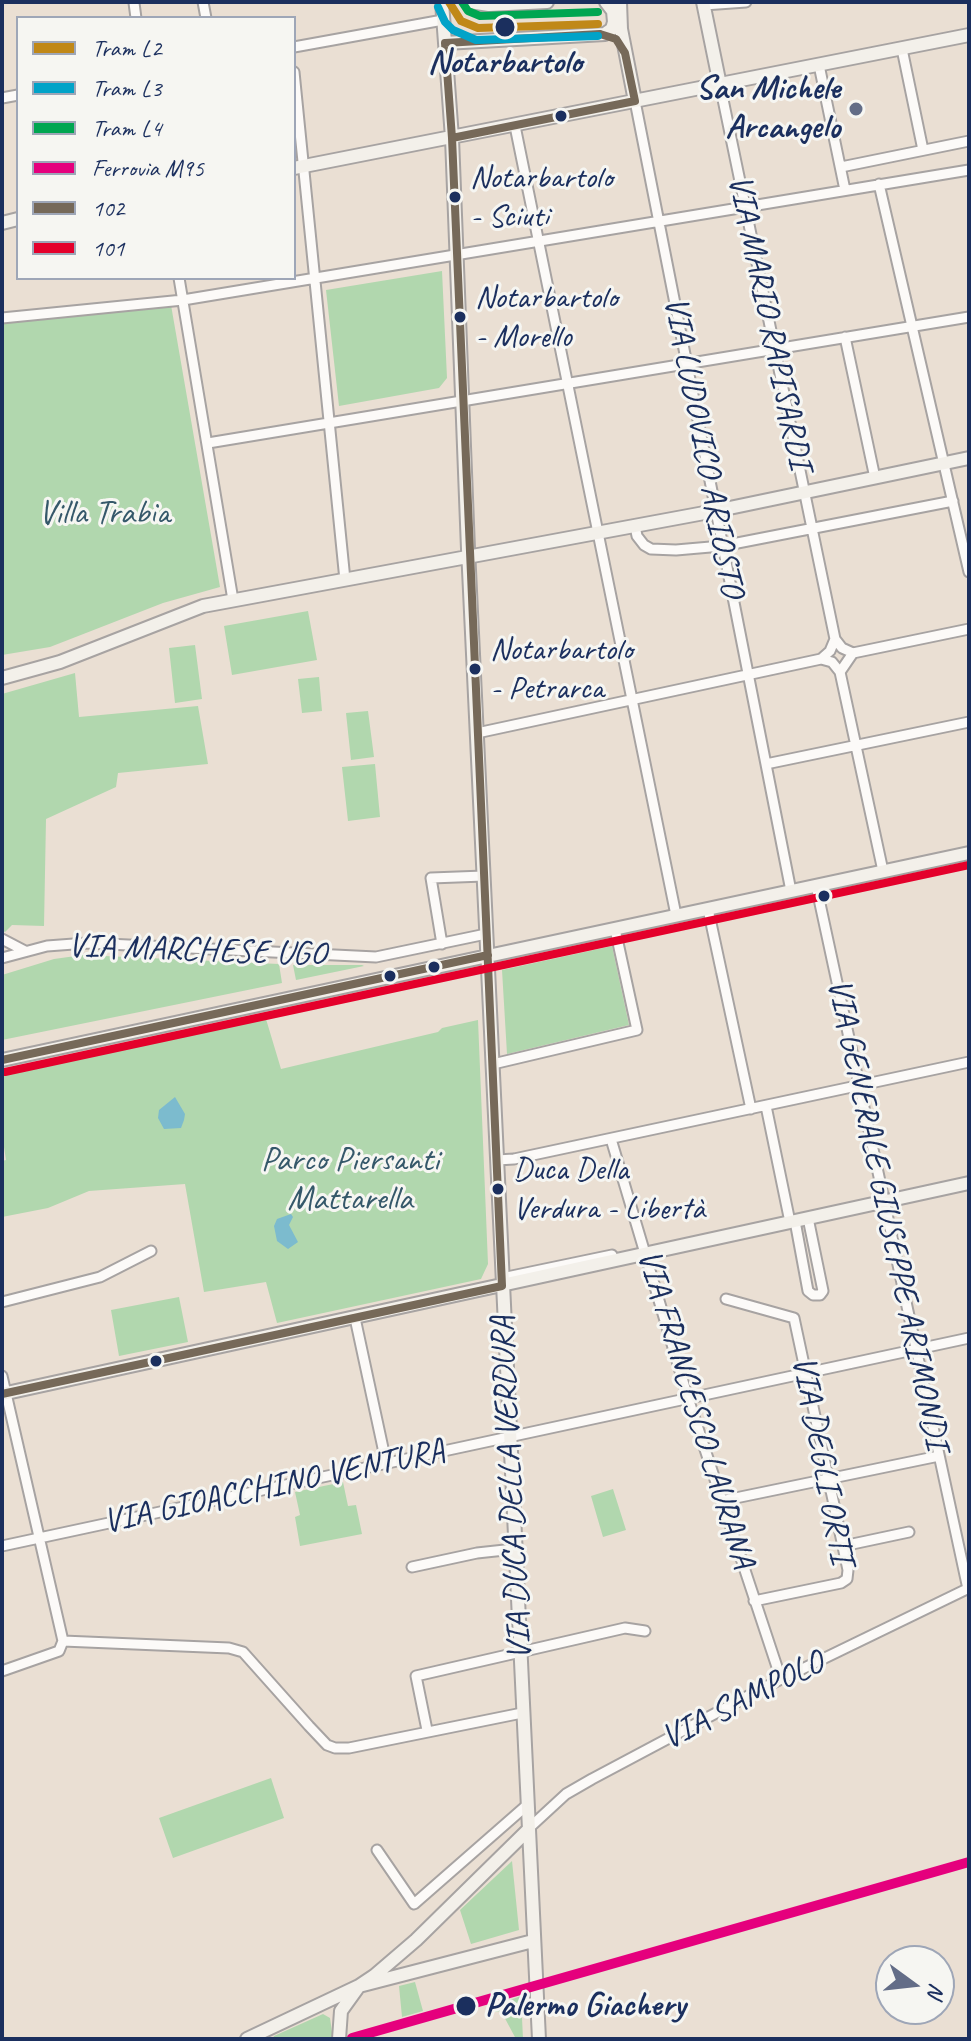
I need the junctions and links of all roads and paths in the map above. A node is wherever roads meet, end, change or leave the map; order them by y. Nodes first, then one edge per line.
1 (442, 2) edge
2 (470, 2) edge
3 (547, 2) edge
4 (606, 2) edge
5 (620, 2) edge
6 (746, 2) edge
7 (704, 3) edge
8 (443, 20) junction
9 (600, 34) junction
10 (969, 35) edge
11 (445, 43) junction
12 (296, 47) edge
13 (902, 49) junction
14 (625, 53) junction
15 (819, 65) junction
16 (720, 85) junction
17 (635, 101) junction
18 (296, 110) edge
19 (515, 126) junction
20 (452, 138) junction
21 (969, 141) edge
22 (923, 150) junction
23 (299, 167) edge
24 (841, 167) junction
25 (969, 170) edge
26 (879, 184) junction
27 (845, 190) junction
28 (744, 208) junction
29 (659, 223) junction
30 (540, 243) junction
31 (457, 256) junction
32 (179, 280) edge
33 (314, 280) junction
34 (183, 300) junction
35 (969, 317) edge
36 (2, 318) edge
37 (912, 326) junction
38 (845, 337) junction
39 (775, 349) junction
40 (686, 364) junction
41 (567, 383) junction
42 (462, 401) junction
43 (328, 423) junction
44 (208, 443) junction
45 (969, 458) edge
46 (944, 463) junction
47 (875, 478) junction
48 (804, 493) junction
49 (953, 501) junction
50 (715, 511) junction
51 (635, 526) junction
52 (812, 530) junction
53 (598, 533) junction
54 (722, 546) junction
55 (967, 551) edge
56 (469, 557) junction
57 (969, 572) edge
58 (345, 580) junction
59 (233, 600) junction
60 (969, 629) edge
61 (835, 639) junction
62 (853, 653) junction
63 (821, 659) junction
64 (840, 672) junction
65 (747, 675) junction
66 (2, 678) edge
67 (633, 700) junction
68 (969, 722) edge
69 (477, 733) junction
70 (855, 746) junction
71 (766, 764) junction
72 (969, 853) edge
73 (883, 871) junction
74 (484, 876) junction
75 (816, 885) junction
76 (791, 891) junction
77 (708, 909) junction
78 (676, 915) junction
79 (615, 929) junction
80 (486, 934) junction
81 (2, 939) edge
82 (442, 944) junction
83 (25, 951) junction
84 (488, 955) junction
85 (2, 958) edge
86 (2, 1060) edge
87 (969, 1062) edge
88 (493, 1064) junction
89 (859, 1086) junction
90 (766, 1106) junction
91 (751, 1109) junction
92 (611, 1139) junction
93 (497, 1160) junction
94 (969, 1181) edge
95 (884, 1200) junction
96 (808, 1218) junction
97 (792, 1220) junction
98 (151, 1251) dead end
99 (645, 1252) junction
100 (502, 1282) junction
101 (726, 1299) dead end
102 (2, 1302) edge
103 (355, 1318) junction
104 (969, 1338) edge
105 (917, 1349) junction
106 (805, 1372) junction
107 (2, 1376) edge
108 (4, 1393) edge
109 (688, 1398) junction
110 (509, 1436) junction
111 (939, 1456) junction
112 (386, 1462) junction
113 (830, 1479) junction
114 (721, 1501) junction
115 (909, 1532) dead end
116 (39, 1539) junction
117 (2, 1546) edge
118 (843, 1546) junction
119 (514, 1549) junction
120 (412, 1567) dead end
121 (968, 1588) edge
122 (754, 1601) junction
123 (645, 1631) dead end
124 (63, 1641) junction
125 (519, 1651) junction
126 (2, 1671) edge
127 (781, 1679) junction
128 (522, 1713) junction
129 (427, 1730) junction
130 (526, 1806) junction
131 (528, 1830) junction
132 (377, 1850) dead end
133 (533, 1941) junction
134 (359, 1986) junction
135 (247, 2039) edge
136 (339, 2039) edge
137 (539, 2039) edge

1 - 8 street, VIA DUCA DELLA VERDURA
2 - 3 street
4 - 9 street
5 - 14 street, VIA LUDOVICO ARIOSTO
6 - 7 street
7 - 16 street, VIA MARIO RAPISARDI
8 - 11 street, VIA DUCA DELLA VERDURA
8 - 12 street
9 - 11 street
9 - 14 street
10 - 13 street
11 - 20 street, VIA DUCA DELLA VERDURA
13 - 15 street
13 - 22 street
14 - 17 street, VIA LUDOVICO ARIOSTO
15 - 16 street
15 - 24 street
16 - 17 street
16 - 28 street, VIA MARIO RAPISARDI
17 - 19 street
17 - 29 street, VIA LUDOVICO ARIOSTO
18 - 23 street
19 - 20 street
19 - 30 street
20 - 23 street
20 - 31 street, VIA DUCA DELLA VERDURA
21 - 22 street
22 - 24 street
23 - 33 street
24 - 27 street
25 - 26 street
26 - 27 street
26 - 37 street
27 - 28 street
28 - 29 street
28 - 39 street, VIA MARIO RAPISARDI
29 - 30 street
29 - 40 street, VIA LUDOVICO ARIOSTO
30 - 31 street
30 - 41 street
31 - 33 street
31 - 42 street, VIA DUCA DELLA VERDURA
32 - 34 street
33 - 34 street
33 - 43 street
34 - 36 street
34 - 44 street
35 - 37 street
37 - 38 street
37 - 46 street
38 - 39 street
38 - 47 street
39 - 40 street
39 - 48 street, VIA MARIO RAPISARDI
40 - 41 street
40 - 50 street, VIA LUDOVICO ARIOSTO
41 - 42 street
41 - 53 street
42 - 43 street
42 - 56 street, VIA DUCA DELLA VERDURA
43 - 44 street
43 - 58 street
44 - 59 street
45 - 46 street
46 - 47 street
46 - 49 street
47 - 48 street
48 - 50 street
48 - 52 street, VIA MARIO RAPISARDI
49 - 52 street
49 - 55 street
50 - 51 street
50 - 54 street, VIA LUDOVICO ARIOSTO
51 - 53 street
51 - 54 street
52 - 54 street
52 - 61 street, VIA MARIO RAPISARDI
53 - 56 street
53 - 67 street
54 - 65 street, VIA LUDOVICO ARIOSTO
55 - 57 street
56 - 58 street
56 - 69 street, VIA DUCA DELLA VERDURA
58 - 59 street
59 - 66 street
60 - 62 street
61 - 62 street
61 - 63 street
62 - 64 street
63 - 64 street
63 - 65 street
64 - 70 street
65 - 67 street
65 - 71 street, VIA LUDOVICO ARIOSTO
67 - 69 street
67 - 78 street
68 - 70 street
69 - 74 street, VIA DUCA DELLA VERDURA
70 - 71 street
70 - 73 street
71 - 76 street, VIA LUDOVICO ARIOSTO
72 - 73 street
73 - 75 street
74 - 80 street, VIA DUCA DELLA VERDURA
74 - 82 street
75 - 76 street
75 - 89 street, VIA GENERALE GIUSEPPE ARIMONDI
76 - 77 street
77 - 78 street
77 - 91 street
78 - 79 street
79 - 84 street
79 - 88 street
80 - 82 street, VIA MARCHESE UGO
80 - 84 street, VIA DUCA DELLA VERDURA
81 - 83 street
82 - 83 street, VIA MARCHESE UGO
83 - 85 street, VIA MARCHESE UGO
84 - 86 street
84 - 88 street, VIA DUCA DELLA VERDURA
87 - 89 street
88 - 93 street, VIA DUCA DELLA VERDURA
89 - 90 street
89 - 95 street, VIA GENERALE GIUSEPPE ARIMONDI
90 - 91 street
90 - 97 street
91 - 92 street
92 - 93 street
92 - 99 street, VIA FRANCESCO LAURANA
93 - 100 street, VIA DUCA DELLA VERDURA
94 - 95 street
95 - 96 street
95 - 97 street
95 - 105 street, VIA GENERALE GIUSEPPE ARIMONDI
96 - 97 street
96 - 97 street
97 - 99 street
98 - 102 street
99 - 100 street
99 - 109 street, VIA FRANCESCO LAURANA
100 - 103 street
100 - 110 street, VIA DUCA DELLA VERDURA
101 - 106 street, VIA DEGLI ORTI
103 - 108 street
103 - 112 street
104 - 105 street, VIA GIOACCHINO VENTURA
105 - 106 street, VIA GIOACCHINO VENTURA
105 - 111 street, VIA GENERALE GIUSEPPE ARIMONDI
106 - 109 street, VIA GIOACCHINO VENTURA
106 - 113 street, VIA DEGLI ORTI
107 - 108 street
108 - 116 street
109 - 110 street, VIA GIOACCHINO VENTURA
109 - 114 street, VIA FRANCESCO LAURANA
110 - 112 street, VIA GIOACCHINO VENTURA
110 - 119 street, VIA DUCA DELLA VERDURA
111 - 113 street
111 - 121 street, VIA GENERALE GIUSEPPE ARIMONDI
112 - 116 street, VIA GIOACCHINO VENTURA
113 - 114 street
113 - 118 street, VIA DEGLI ORTI
114 - 122 street, VIA FRANCESCO LAURANA
115 - 118 street
116 - 117 street, VIA GIOACCHINO VENTURA
116 - 124 street
118 - 122 street, VIA DEGLI ORTI
119 - 120 street
119 - 125 street, VIA DUCA DELLA VERDURA
121 - 127 street, VIA SAMPOLO
122 - 127 street, VIA FRANCESCO LAURANA
123 - 125 street
124 - 126 street
124 - 129 street
125 - 128 street, VIA DUCA DELLA VERDURA
125 - 129 street
127 - 131 street, VIA SAMPOLO
128 - 129 street
128 - 130 street, VIA DUCA DELLA VERDURA
130 - 131 street, VIA DUCA DELLA VERDURA
130 - 132 street
131 - 133 street, VIA DUCA DELLA VERDURA
131 - 134 street
133 - 134 street
133 - 137 street, VIA DUCA DELLA VERDURA
134 - 135 street
134 - 136 street

